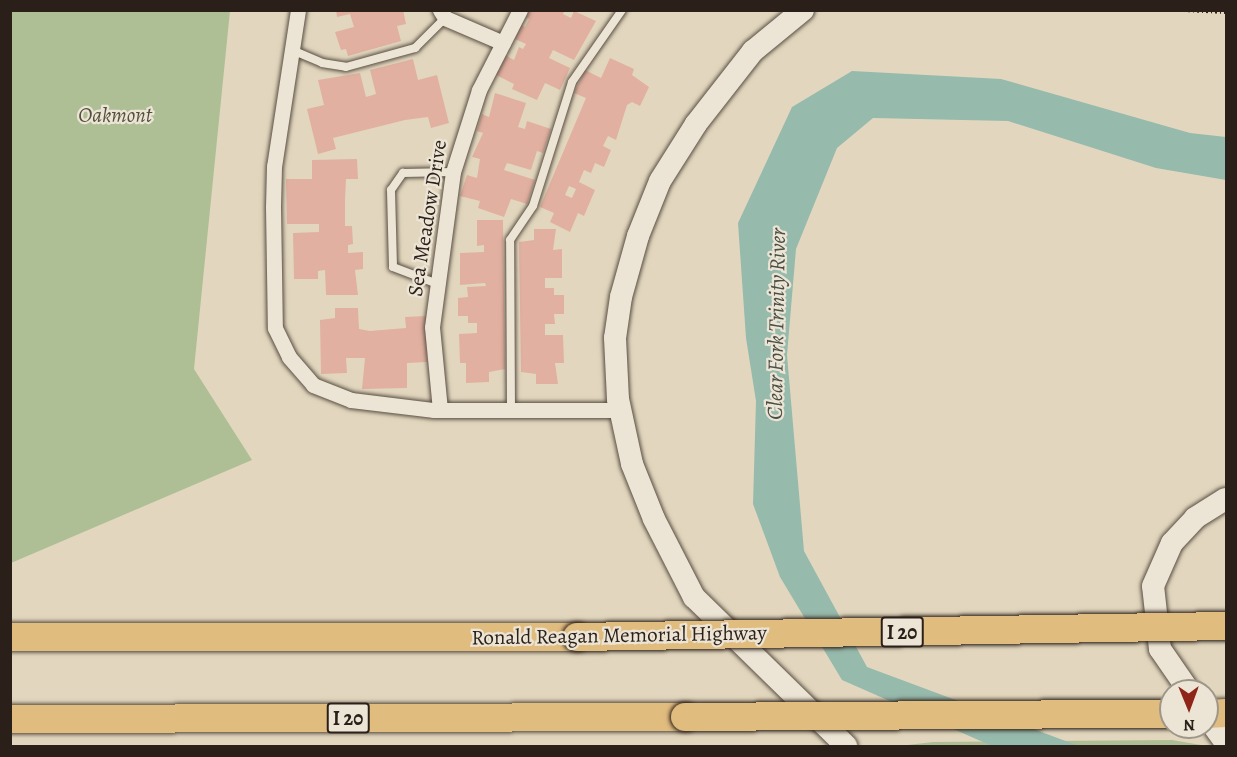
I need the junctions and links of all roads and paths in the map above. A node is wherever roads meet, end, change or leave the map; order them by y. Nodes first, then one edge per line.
1 (298, 10) edge
2 (520, 10) edge
3 (622, 10) edge
4 (803, 10) edge
5 (1184, 10) edge
6 (1227, 12) edge
7 (443, 14) edge
8 (503, 43) junction
9 (292, 50) junction
10 (453, 171) junction
11 (435, 283) junction
12 (440, 410) junction
13 (511, 410) junction
14 (620, 410) junction
15 (1227, 499) edge
16 (1227, 626) edge
17 (10, 637) edge
18 (1181, 679) edge
19 (1159, 714) edge
20 (10, 719) edge
21 (846, 747) edge

1 - 9 street
2 - 8 street, Sea Meadow Drive
3 - 13 lane
4 - 14 street
5 - 6 path
7 - 8 street
7 - 9 lane
8 - 10 street, Sea Meadow Drive
9 - 12 street
10 - 11 street, Sea Meadow Drive
10 - 11 lane
11 - 12 street, Sea Meadow Drive
12 - 13 street
13 - 14 street
14 - 21 street
15 - 18 street
16 - 17 highway, Ronald Reagan Memorial Highway / I 20, bridge
19 - 20 highway, I 20, bridge

